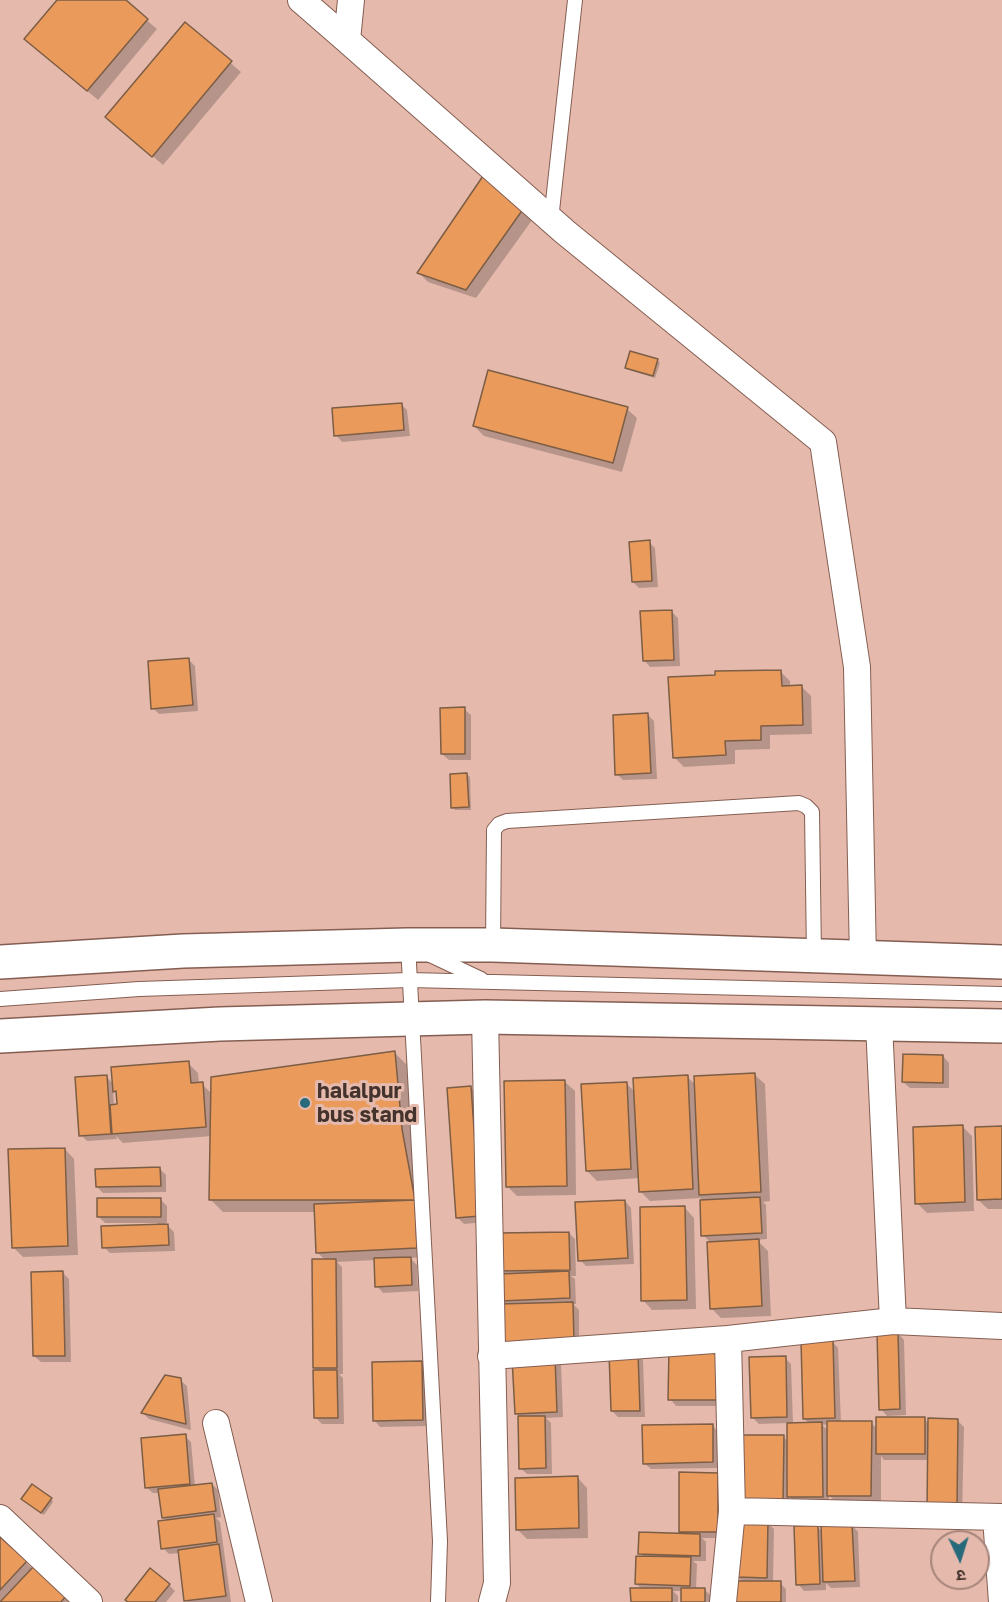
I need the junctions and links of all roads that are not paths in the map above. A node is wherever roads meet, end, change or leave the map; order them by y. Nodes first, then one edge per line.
1 (301, 0) edge
2 (351, 0) edge
3 (575, 0) edge
4 (347, 40) junction
5 (551, 220) junction
6 (407, 945) junction
7 (493, 945) junction
8 (814, 956) junction
9 (862, 958) junction
10 (0, 962) edge
11 (1002, 962) edge
12 (409, 980) junction
13 (486, 981) junction
14 (1002, 994) edge
15 (0, 999) edge
16 (485, 1017) junction
17 (411, 1021) junction
18 (879, 1024) junction
19 (1002, 1026) edge
20 (0, 1036) edge
21 (893, 1321) junction
22 (1002, 1326) edge
23 (728, 1339) junction
24 (491, 1356) junction
25 (216, 1423) dead end
26 (732, 1511) junction
27 (999, 1517) edge
28 (0, 1518) edge
29 (89, 1602) edge
30 (259, 1602) edge
31 (438, 1602) edge
32 (492, 1602) edge
33 (723, 1602) edge
34 (1002, 1602) edge

1 - 4 street
2 - 4 street
3 - 5 lane
4 - 5 street
5 - 9 street
6 - 7 main road
6 - 10 main road
6 - 12 lane
6 - 13 lane
7 - 8 main road
7 - 8 lane
8 - 9 main road
9 - 11 main road
12 - 13 lane
12 - 15 lane
12 - 17 lane
13 - 14 lane
16 - 17 main road
16 - 18 main road
16 - 24 street
17 - 20 main road
17 - 31 lane
18 - 19 main road
18 - 21 street
21 - 22 street
21 - 23 street
23 - 24 street
23 - 26 street
24 - 32 street
25 - 30 street
26 - 27 street
26 - 33 street
27 - 34 street
28 - 29 street

